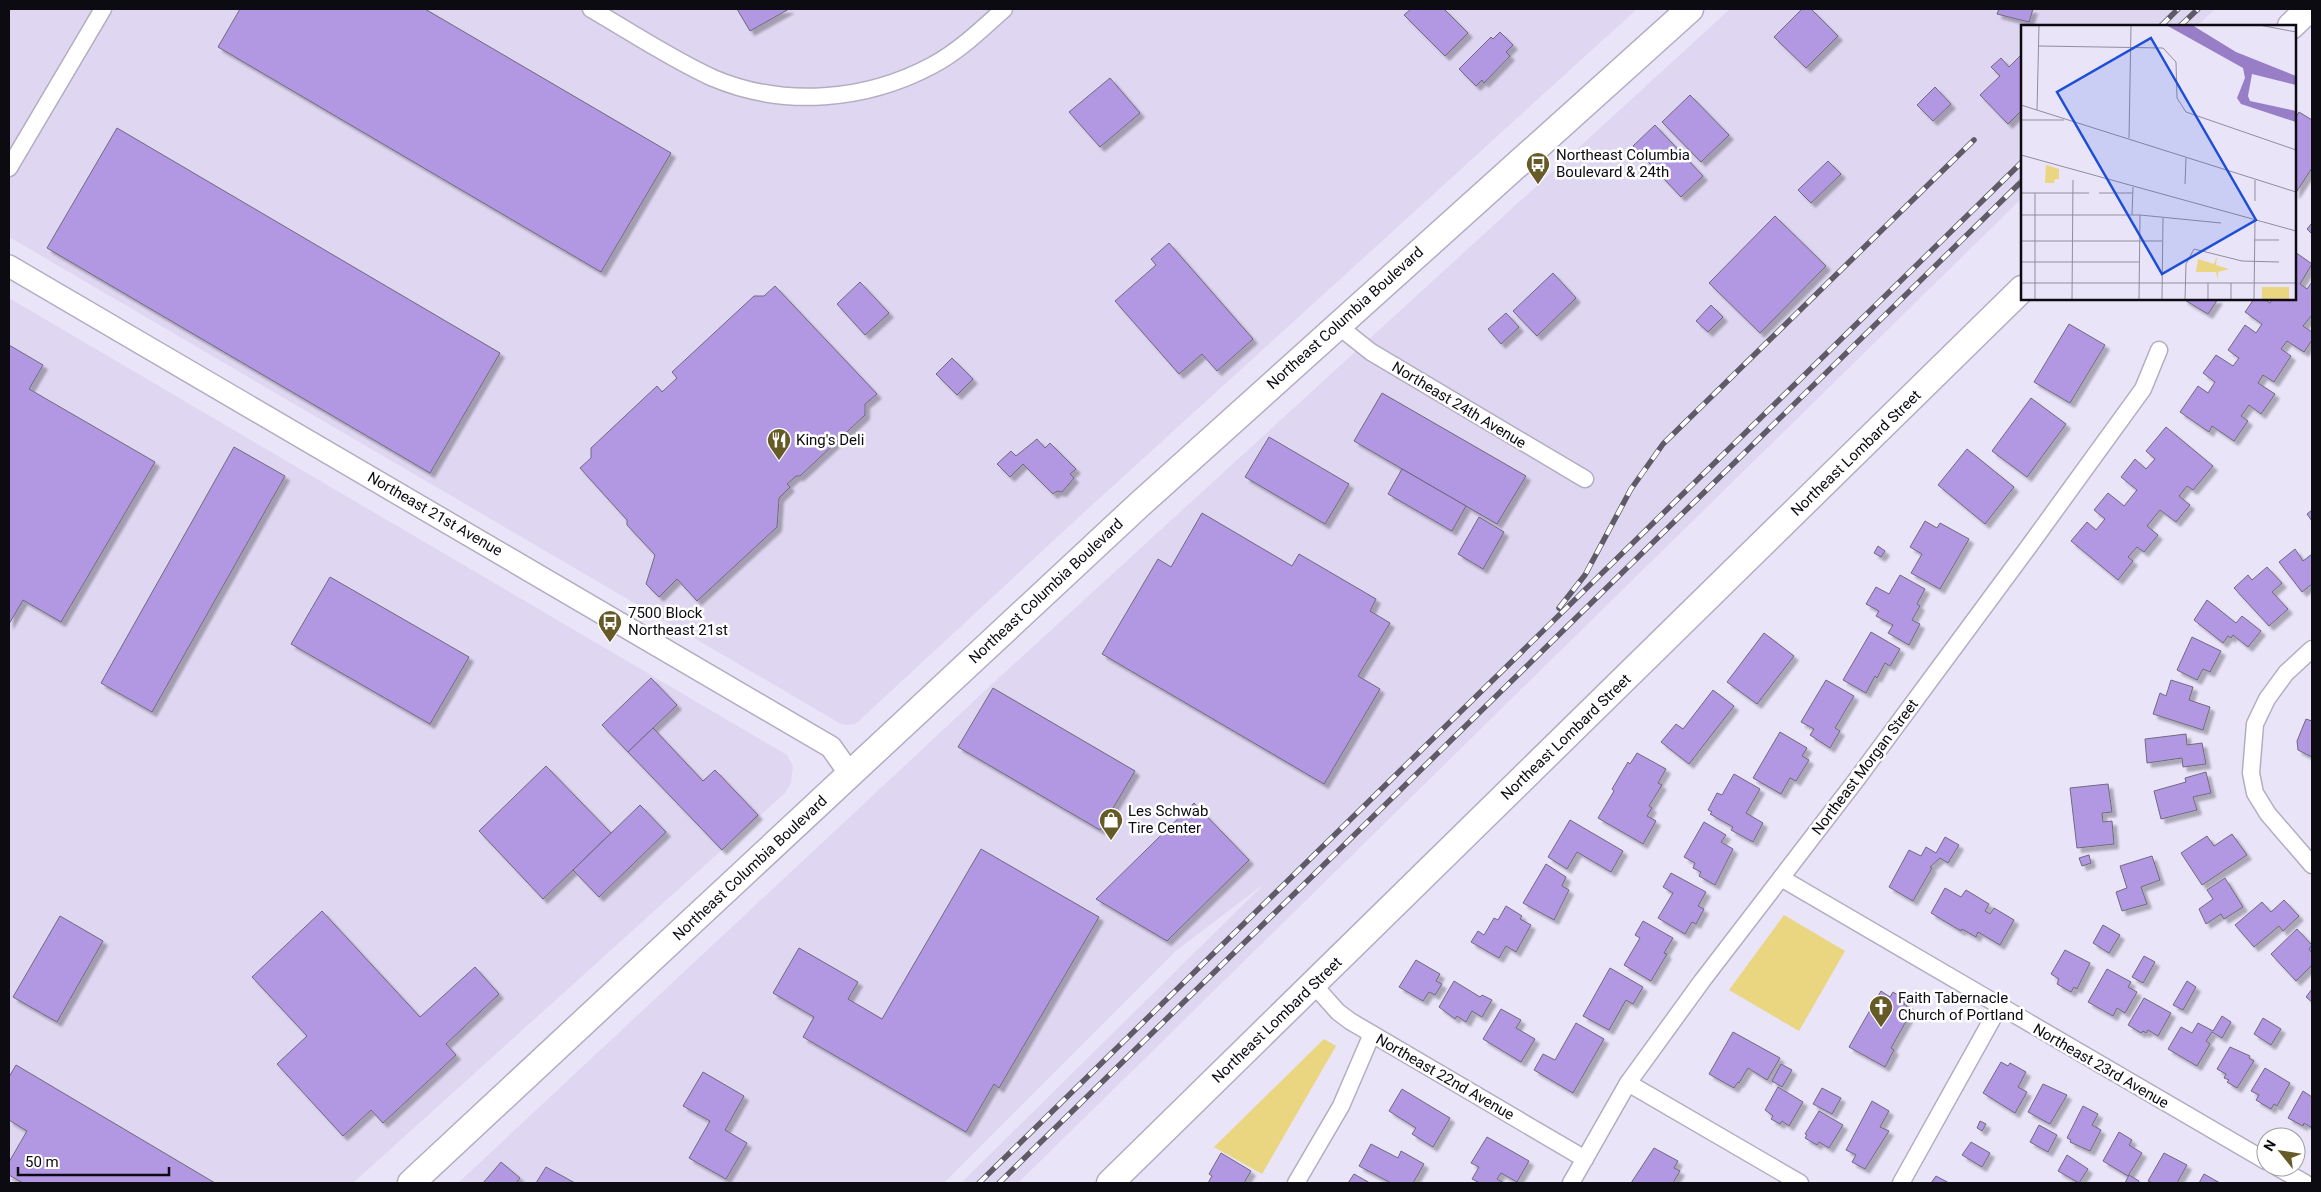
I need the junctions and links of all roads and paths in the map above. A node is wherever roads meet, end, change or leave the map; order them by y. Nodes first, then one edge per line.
1 (103, 9) edge
2 (591, 9) edge
3 (1004, 9) edge
4 (1690, 9) edge
5 (2309, 9) edge
6 (2292, 25) edge
7 (9, 168) edge
8 (9, 266) edge
9 (2021, 290) edge
10 (1337, 325) junction
11 (2159, 350) dead end
12 (1584, 479) dead end
13 (2312, 649) edge
14 (850, 774) junction
15 (2312, 865) edge
16 (1781, 878) junction
17 (1313, 984) junction
18 (1999, 1007) junction
19 (1372, 1034) junction
20 (1628, 1083) junction
21 (2256, 1155) edge
22 (1585, 1159) junction
23 (411, 1183) edge
24 (1110, 1183) edge
25 (1296, 1183) edge
26 (1571, 1183) edge
27 (1800, 1183) edge
28 (1901, 1183) edge

1 - 7 street
2 - 3 street
4 - 10 main road, Northeast Columbia Boulevard
5 - 6 main road
8 - 14 street, Northeast 21st Avenue
9 - 17 main road, Northeast Lombard Street
10 - 12 street, Northeast 24th Avenue
10 - 14 main road, Northeast Columbia Boulevard
11 - 16 street, Northeast Morgan Street
13 - 15 street
14 - 23 main road, Northeast Columbia Boulevard
16 - 18 street, Northeast 23rd Avenue
16 - 20 street, Northeast Morgan Street
17 - 19 street, Northeast 22nd Avenue
17 - 24 main road, Northeast Lombard Street
18 - 21 street, Northeast 23rd Avenue
18 - 28 street
19 - 22 street, Northeast 22nd Avenue
19 - 25 street
20 - 22 street, Northeast Morgan Street
20 - 27 street
22 - 26 street, Northeast Morgan Street

